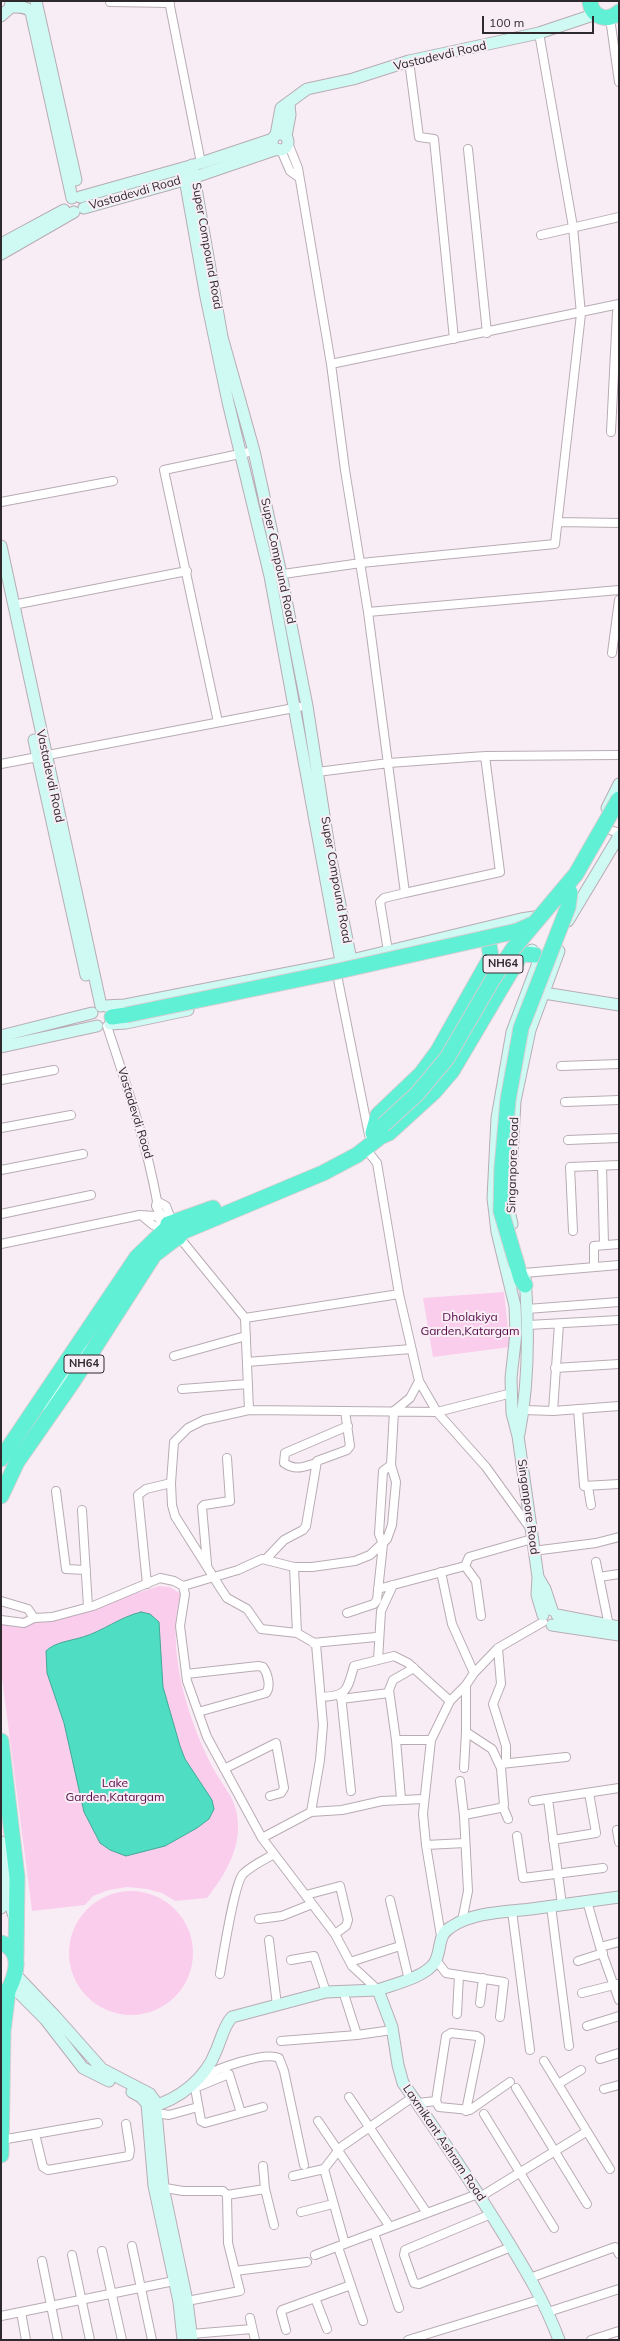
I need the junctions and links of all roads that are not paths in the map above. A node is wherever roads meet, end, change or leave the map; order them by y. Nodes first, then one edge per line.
1 (36, 1) edge
2 (110, 2) dead end
3 (170, 2) edge
4 (10, 4) edge
5 (599, 8) edge
6 (1, 16) edge
7 (539, 33) junction
8 (409, 61) junction
9 (619, 82) edge
10 (280, 142) junction
11 (468, 149) dead end
12 (192, 165) junction
13 (190, 178) junction
14 (76, 203) junction
15 (619, 217) edge
16 (573, 227) junction
17 (541, 235) dead end
18 (1, 244) edge
19 (1, 254) edge
20 (618, 310) edge
21 (581, 314) junction
22 (487, 333) junction
23 (454, 339) junction
24 (331, 364) junction
25 (611, 432) dead end
26 (254, 451) junction
27 (239, 453) junction
28 (113, 481) dead end
29 (1, 502) edge
30 (558, 522) junction
31 (619, 523) edge
32 (1, 546) edge
33 (3, 563) edge
34 (361, 563) junction
35 (187, 571) junction
36 (276, 575) junction
37 (1, 581) edge
38 (619, 590) edge
39 (619, 600) edge
40 (13, 605) junction
41 (368, 612) junction
42 (612, 653) dead end
43 (307, 706) junction
44 (295, 708) junction
45 (218, 722) junction
46 (619, 755) edge
47 (41, 756) junction
48 (485, 756) junction
49 (389, 763) junction
50 (1, 764) edge
51 (317, 772) junction
52 (619, 784) edge
53 (619, 798) edge
54 (619, 810) edge
55 (597, 826) junction
56 (619, 833) edge
57 (619, 836) edge
58 (570, 892) junction
59 (405, 893) junction
60 (537, 919) junction
61 (563, 930) junction
62 (489, 945) junction
63 (560, 946) junction
64 (532, 950) junction
65 (388, 951) junction
66 (342, 962) junction
67 (337, 978) junction
68 (544, 993) junction
69 (619, 1005) edge
70 (105, 1016) junction
71 (1, 1036) edge
72 (1, 1047) edge
73 (619, 1064) edge
74 (561, 1066) dead end
75 (54, 1070) dead end
76 (1, 1080) edge
77 (619, 1100) edge
78 (565, 1102) dead end
79 (71, 1115) dead end
80 (1, 1128) edge
81 (376, 1135) junction
82 (619, 1138) edge
83 (568, 1140) dead end
84 (83, 1154) dead end
85 (619, 1165) edge
86 (602, 1166) junction
87 (1, 1170) edge
88 (91, 1195) dead end
89 (1, 1214) edge
90 (174, 1230) junction
91 (573, 1231) dead end
92 (1, 1244) edge
93 (604, 1244) junction
94 (619, 1244) edge
95 (151, 1250) junction
96 (619, 1265) edge
97 (594, 1267) junction
98 (522, 1274) junction
99 (399, 1294) junction
100 (619, 1302) edge
101 (527, 1309) junction
102 (245, 1318) junction
103 (619, 1320) edge
104 (559, 1324) junction
105 (528, 1325) junction
106 (246, 1336) junction
107 (411, 1349) junction
108 (174, 1356) dead end
109 (247, 1362) junction
110 (619, 1364) edge
111 (555, 1368) junction
112 (420, 1381) junction
113 (248, 1384) junction
114 (182, 1389) dead end
115 (512, 1393) junction
116 (619, 1406) edge
117 (578, 1409) junction
118 (249, 1410) junction
119 (524, 1410) junction
120 (345, 1411) junction
121 (554, 1411) junction
122 (394, 1412) junction
123 (437, 1412) junction
124 (348, 1426) junction
125 (518, 1436) junction
126 (227, 1458) dead end
127 (7, 1463) edge
128 (316, 1463) junction
129 (391, 1465) junction
130 (1, 1479) edge
131 (171, 1483) junction
132 (619, 1484) edge
133 (588, 1487) junction
134 (56, 1491) dead end
135 (1, 1496) edge
136 (591, 1505) dead end
137 (82, 1510) dead end
138 (531, 1534) junction
139 (619, 1537) edge
140 (383, 1544) junction
141 (533, 1551) junction
142 (266, 1559) junction
143 (596, 1562) dead end
144 (207, 1564) junction
145 (465, 1566) junction
146 (294, 1567) junction
147 (86, 1570) junction
148 (441, 1572) junction
149 (619, 1574) edge
150 (598, 1577) junction
151 (214, 1578) junction
152 (147, 1584) junction
153 (393, 1585) junction
154 (183, 1586) junction
155 (378, 1589) junction
156 (1, 1601) edge
157 (88, 1607) junction
158 (347, 1613) dead end
159 (481, 1616) dead end
160 (34, 1618) junction
161 (550, 1618) junction
162 (1, 1620) edge
163 (614, 1627) edge
164 (297, 1633) junction
165 (619, 1635) edge
166 (376, 1636) dead end
167 (313, 1643) junction
168 (498, 1648) junction
169 (378, 1660) junction
170 (414, 1668) junction
171 (474, 1673) junction
172 (186, 1674) junction
173 (466, 1685) junction
174 (389, 1693) junction
175 (341, 1697) junction
176 (321, 1698) junction
177 (450, 1701) junction
178 (198, 1712) junction
179 (466, 1732) junction
180 (396, 1740) junction
181 (431, 1740) junction
182 (1, 1741) edge
183 (566, 1756) dead end
184 (503, 1764) junction
185 (464, 1768) dead end
186 (224, 1769) junction
187 (460, 1782) dead end
188 (619, 1788) edge
189 (351, 1791) dead end
190 (589, 1792) junction
191 (270, 1796) dead end
192 (401, 1799) junction
193 (423, 1799) junction
194 (548, 1799) junction
195 (533, 1801) dead end
196 (503, 1807) junction
197 (311, 1812) junction
198 (464, 1816) junction
199 (508, 1819) dead end
200 (617, 1830) dead end
201 (517, 1836) dead end
202 (262, 1838) junction
203 (553, 1840) junction
204 (1, 1842) edge
205 (619, 1842) edge
206 (465, 1844) junction
207 (426, 1845) junction
208 (274, 1854) junction
209 (603, 1868) dead end
210 (557, 1874) junction
211 (6, 1892) junction
212 (306, 1895) junction
213 (619, 1897) edge
214 (390, 1900) dead end
215 (587, 1901) junction
216 (312, 1904) junction
217 (556, 1905) junction
218 (1, 1908) edge
219 (512, 1911) junction
220 (258, 1919) dead end
221 (462, 1921) junction
222 (17, 1926) junction
223 (335, 1934) junction
224 (441, 1936) junction
225 (269, 1940) dead end
226 (619, 1942) edge
227 (1, 1943) edge
228 (400, 1946) junction
229 (601, 1950) junction
230 (16, 1958) junction
231 (291, 1960) dead end
232 (436, 1960) junction
233 (578, 1961) dead end
234 (350, 1962) junction
235 (220, 1974) dead end
236 (459, 1975) junction
237 (483, 1978) junction
238 (409, 1980) junction
239 (617, 1984) edge
240 (9, 1986) edge
241 (378, 1990) junction
242 (343, 1991) junction
243 (326, 1992) junction
244 (582, 1993) dead end
245 (619, 2000) edge
246 (480, 2003) dead end
247 (277, 2005) junction
248 (457, 2014) dead end
249 (619, 2016) edge
250 (500, 2017) dead end
251 (587, 2026) dead end
252 (392, 2030) junction
253 (357, 2035) junction
254 (281, 2041) dead end
255 (569, 2046) dead end
256 (530, 2050) dead end
257 (619, 2053) edge
258 (600, 2059) dead end
259 (544, 2062) dead end
260 (581, 2070) dead end
261 (201, 2077) junction
262 (558, 2084) junction
263 (619, 2084) edge
264 (604, 2089) dead end
265 (349, 2097) dead end
266 (415, 2100) junction
267 (436, 2101) junction
268 (198, 2107) junction
269 (263, 2107) dead end
270 (154, 2109) junction
271 (466, 2111) junction
272 (241, 2113) junction
273 (484, 2114) dead end
274 (318, 2121) dead end
275 (98, 2123) dead end
276 (126, 2124) dead end
277 (369, 2127) junction
278 (586, 2132) junction
279 (36, 2134) junction
280 (1, 2140) edge
281 (338, 2150) junction
282 (554, 2151) junction
283 (1, 2155) edge
284 (304, 2165) dead end
285 (263, 2166) dead end
286 (324, 2169) junction
287 (610, 2169) dead end
288 (520, 2172) junction
289 (293, 2176) dead end
290 (159, 2187) junction
291 (265, 2189) junction
292 (227, 2195) junction
293 (479, 2195) junction
294 (333, 2204) junction
295 (586, 2204) dead end
296 (302, 2212) dead end
297 (427, 2213) junction
298 (491, 2214) junction
299 (274, 2225) dead end
300 (390, 2227) junction
301 (554, 2228) dead end
302 (374, 2233) junction
303 (132, 2246) dead end
304 (341, 2246) junction
305 (511, 2247) junction
306 (102, 2251) dead end
307 (619, 2254) edge
308 (72, 2255) dead end
309 (315, 2255) dead end
310 (42, 2261) dead end
311 (307, 2262) dead end
312 (235, 2271) junction
313 (530, 2278) junction
314 (179, 2280) junction
315 (351, 2285) junction
316 (141, 2288) junction
317 (619, 2290) edge
318 (112, 2294) junction
319 (315, 2298) junction
320 (542, 2299) junction
321 (81, 2300) junction
322 (187, 2301) junction
323 (51, 2306) junction
324 (399, 2308) dead end
325 (21, 2312) junction
326 (548, 2312) junction
327 (1, 2316) edge
328 (250, 2318) dead end
329 (363, 2321) dead end
330 (252, 2329) junction
331 (327, 2329) dead end
332 (286, 2330) dead end
333 (619, 2331) edge
334 (189, 2338) edge
335 (26, 2340) edge
336 (58, 2340) edge
337 (90, 2340) edge
338 (122, 2340) edge
339 (152, 2340) edge
340 (255, 2340) edge
341 (408, 2340) edge
342 (558, 2340) edge
343 (591, 2340) edge

1 - 14 street
2 - 3 street
3 - 12 street
4 - 6 street
4 - 14 street
5 - 7 street, Vastadevdi Road
5 - 9 street
7 - 8 street, Vastadevdi Road
7 - 16 street
8 - 10 street, Vastadevdi Road
8 - 23 street
10 - 12 street, Vastadevdi Road
10 - 13 street, Vastadevdi Road
10 - 24 street
11 - 22 street
12 - 13 street, Super Compound Road
12 - 14 street, Vastadevdi Road
13 - 14 street, Vastadevdi Road
13 - 26 street, Super Compound Road
13 - 27 street, Super Compound Road
14 - 18 street, Vastadevdi Road
14 - 19 street, Vastadevdi Road
15 - 16 street
16 - 17 street
16 - 21 street
20 - 21 street
20 - 25 street
21 - 22 street
21 - 30 street
22 - 23 street
23 - 24 street
24 - 34 street
26 - 27 street
26 - 36 street, Super Compound Road
27 - 35 street
27 - 36 street, Super Compound Road
28 - 29 street
30 - 31 street
30 - 34 street
32 - 33 street, Vastadevdi Road
33 - 40 street, Vastadevdi Road
34 - 36 street
34 - 41 street
35 - 40 street
35 - 45 street
36 - 43 street, Super Compound Road
36 - 44 street, Super Compound Road
37 - 47 street, Vastadevdi Road
38 - 41 street
39 - 42 street
40 - 47 street, Vastadevdi Road
41 - 49 street
43 - 44 street
43 - 51 street, Super Compound Road
44 - 45 street
44 - 66 street, Super Compound Road
45 - 47 street
46 - 48 street
47 - 50 street
47 - 70 street, Vastadevdi Road
48 - 49 street
48 - 59 street
49 - 51 street
49 - 59 street
51 - 66 street, Super Compound Road
52 - 55 street
53 - 60 highway, NH64, bridge
54 - 58 highway, NH64
55 - 56 street
55 - 60 street
57 - 61 street
58 - 81 highway, NH64
58 - 98 highway, bridge
59 - 65 street
60 - 61 street
60 - 64 street, Singanpore Road
60 - 65 street
60 - 70 highway, bridge
60 - 81 highway, NH64, bridge
61 - 63 street, Singanpore Road
62 - 64 street
62 - 67 street
62 - 81 highway
63 - 64 street
63 - 68 street, Singanpore Road
64 - 81 highway
64 - 115 street, Singanpore Road
65 - 66 street
66 - 67 street
66 - 70 street
67 - 70 street
67 - 81 street
68 - 69 street
68 - 98 street, Singanpore Road
70 - 71 street
70 - 72 street
70 - 90 street, Vastadevdi Road
73 - 74 street
75 - 76 street
77 - 78 street
79 - 80 street
81 - 90 highway, NH64
81 - 99 street
82 - 83 street
84 - 87 street
85 - 86 street
86 - 91 street
86 - 93 street
88 - 89 street
90 - 92 street
90 - 95 highway, NH64
90 - 102 street
93 - 94 street
93 - 97 street
95 - 127 street
95 - 127 highway, NH64
96 - 97 street
97 - 98 street
98 - 101 street, Singanpore Road
99 - 102 street
99 - 107 street
100 - 101 street
101 - 105 street, Singanpore Road
102 - 106 street
103 - 104 street
104 - 105 street
104 - 111 street
105 - 119 street, Singanpore Road
106 - 108 street
106 - 109 street
107 - 109 street
107 - 112 street
109 - 113 street
110 - 111 street
111 - 121 street
112 - 122 street
112 - 123 street
113 - 114 street
113 - 118 street
115 - 123 street
115 - 125 street, Singanpore Road
116 - 117 street
117 - 121 street
117 - 133 street
118 - 120 street
118 - 131 street
119 - 121 street
119 - 125 street, Singanpore Road
120 - 122 street
120 - 124 street
122 - 123 street
122 - 129 street
123 - 138 street
124 - 128 street
124 - 128 street
125 - 138 street, Singanpore Road
126 - 144 street
127 - 130 street
127 - 135 highway, NH64
128 - 142 street
129 - 140 street
129 - 140 street
131 - 144 street
131 - 152 street
132 - 133 street
133 - 136 street
134 - 147 street
137 - 147 street
138 - 141 street, Singanpore Road
138 - 145 street
139 - 141 street
140 - 146 street
140 - 155 street
141 - 161 street, Singanpore Road
142 - 146 street
142 - 151 street
143 - 150 street
144 - 151 street
145 - 148 street
145 - 159 street
146 - 164 street
147 - 157 street
148 - 153 street
148 - 171 street
149 - 150 street
150 - 163 street
151 - 154 street
151 - 164 street
152 - 154 street
152 - 157 street
153 - 155 street
153 - 169 street
154 - 172 street
155 - 158 street
156 - 160 street
157 - 160 street
160 - 162 street
161 - 163 street
161 - 165 street
161 - 168 street
164 - 167 street
166 - 167 street
167 - 176 street
168 - 171 street
168 - 184 street
169 - 170 street
169 - 175 street
170 - 174 street
170 - 177 street
171 - 173 street
172 - 178 street
172 - 178 street
173 - 177 street
173 - 179 street
174 - 175 street
174 - 180 street
175 - 176 street
175 - 189 street
176 - 197 street
177 - 181 street
178 - 186 street
179 - 184 street
179 - 185 street
180 - 181 street
180 - 192 street
181 - 193 street
182 - 222 highway
183 - 184 street
184 - 196 street
186 - 191 street
186 - 202 street
187 - 198 street
188 - 190 street
190 - 194 street
190 - 203 street
192 - 193 street
192 - 197 street
193 - 207 street
194 - 195 street
194 - 203 street
196 - 198 street
196 - 199 street
197 - 202 street
198 - 206 street
200 - 205 street
201 - 210 street
202 - 208 street
203 - 210 street
204 - 211 street
206 - 207 street
206 - 221 street
207 - 224 street
208 - 212 street
208 - 235 street
209 - 210 street
210 - 217 street
211 - 218 street
211 - 222 street
212 - 216 street
212 - 223 street
213 - 215 street
214 - 228 street
215 - 217 street
215 - 229 street
216 - 220 street
216 - 223 street
217 - 219 street
217 - 255 street
219 - 221 street
219 - 256 street
221 - 224 street
222 - 230 highway
223 - 234 street
224 - 232 street
225 - 247 street
226 - 229 street
227 - 230 highway
228 - 234 street
228 - 238 street
229 - 233 street
229 - 239 street
230 - 240 highway
231 - 243 street
232 - 236 street
232 - 238 street
234 - 241 street
236 - 237 street
236 - 248 street
237 - 246 street
237 - 250 street
238 - 241 street
239 - 244 street
239 - 245 street
240 - 270 street
240 - 280 highway
241 - 242 street
241 - 252 street, Laxmikant Ashram Road
242 - 243 street
242 - 253 street
243 - 247 street
247 - 261 street
249 - 251 street
252 - 253 street
252 - 266 street, Laxmikant Ashram Road
253 - 254 street
257 - 258 street
259 - 262 street
260 - 262 street
261 - 270 street
261 - 284 street
262 - 278 street
263 - 264 street
265 - 277 street
266 - 267 street
266 - 277 street
266 - 293 street, Laxmikant Ashram Road
267 - 271 street
267 - 271 street
268 - 270 street
268 - 272 street
268 - 272 street
269 - 272 street
270 - 290 street
271 - 282 street
273 - 288 street
274 - 281 street
275 - 279 street
276 - 279 street
277 - 281 street
277 - 297 street
278 - 282 street
278 - 287 street
279 - 280 street
280 - 283 highway
281 - 286 street
281 - 300 street
282 - 288 street
282 - 295 street
285 - 291 street
286 - 289 street
286 - 294 street
288 - 293 street
288 - 301 street
290 - 292 street
290 - 314 street
291 - 292 street
291 - 299 street
292 - 312 street
293 - 297 street
293 - 298 street, Laxmikant Ashram Road
294 - 296 street
294 - 304 street
297 - 300 street
298 - 305 street, Laxmikant Ashram Road
298 - 305 street
300 - 302 street
302 - 304 street
302 - 324 street
303 - 316 street
304 - 309 street
304 - 315 street
305 - 313 street, Laxmikant Ashram Road
306 - 318 street
307 - 313 street
308 - 321 street
310 - 323 street
311 - 312 street
312 - 322 street
313 - 320 street, Laxmikant Ashram Road
314 - 316 street
314 - 322 street
314 - 334 street
315 - 319 street
315 - 329 street
316 - 318 street
316 - 339 street
317 - 326 street
318 - 321 street
318 - 338 street
319 - 331 street
319 - 332 street
320 - 326 street, Laxmikant Ashram Road
320 - 341 street
321 - 323 street
321 - 337 street
322 - 334 street
323 - 325 street
323 - 336 street
325 - 327 street
325 - 335 street
326 - 342 street, Laxmikant Ashram Road
328 - 330 street
330 - 334 street
330 - 340 street
333 - 343 street

